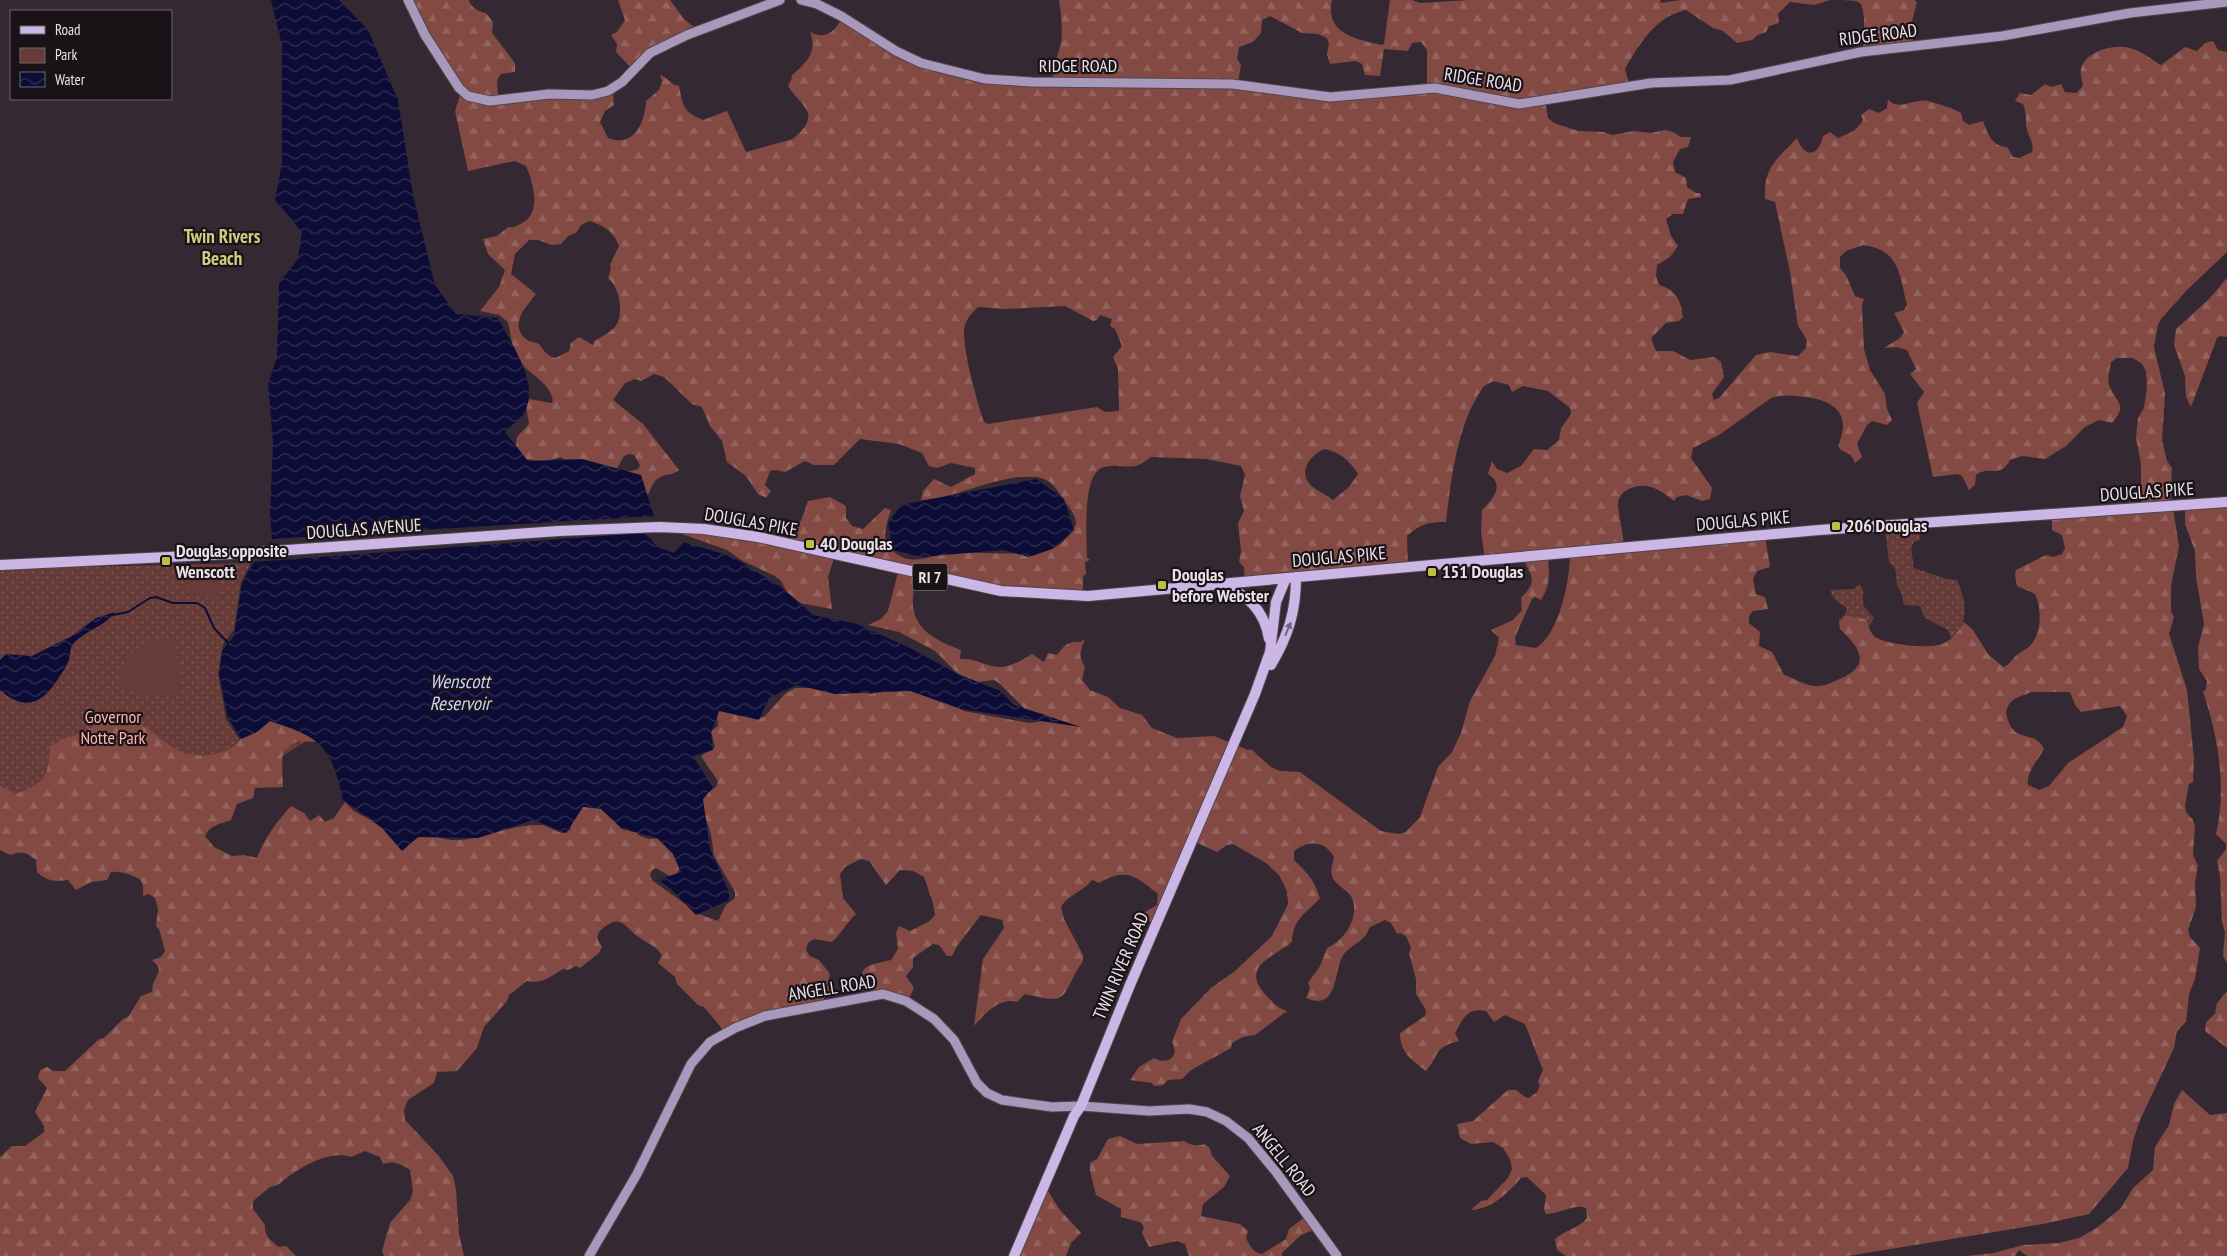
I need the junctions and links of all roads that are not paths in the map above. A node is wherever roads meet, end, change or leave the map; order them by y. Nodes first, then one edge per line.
1 (408, 0) edge
2 (780, 0) edge
3 (803, 1) edge
4 (2227, 2) edge
5 (2227, 502) edge
6 (460, 538) joint
7 (0, 565) edge
8 (1291, 578) junction
9 (1205, 586) junction
10 (1270, 652) junction
11 (1258, 688) junction
12 (1081, 1106) junction
13 (589, 1256) edge
14 (1014, 1256) edge
15 (1337, 1256) edge

1 - 2 street
3 - 4 street, RIDGE ROAD
5 - 8 main road, DOUGLAS PIKE / RI 7
6 - 7 main road, DOUGLAS AVENUE / RI 7
6 - 9 main road, DOUGLAS PIKE / RI 7
8 - 9 main road, DOUGLAS PIKE / RI 7
8 - 10 main road, TWIN RIVER ROAD
11 -> 8 main road, TWIN RIVER ROAD
9 - 10 main road
10 - 11 main road, TWIN RIVER ROAD
11 - 12 main road, TWIN RIVER ROAD
12 - 13 street, ANGELL ROAD
12 - 14 main road, TWIN RIVER ROAD
12 - 15 street, ANGELL ROAD

